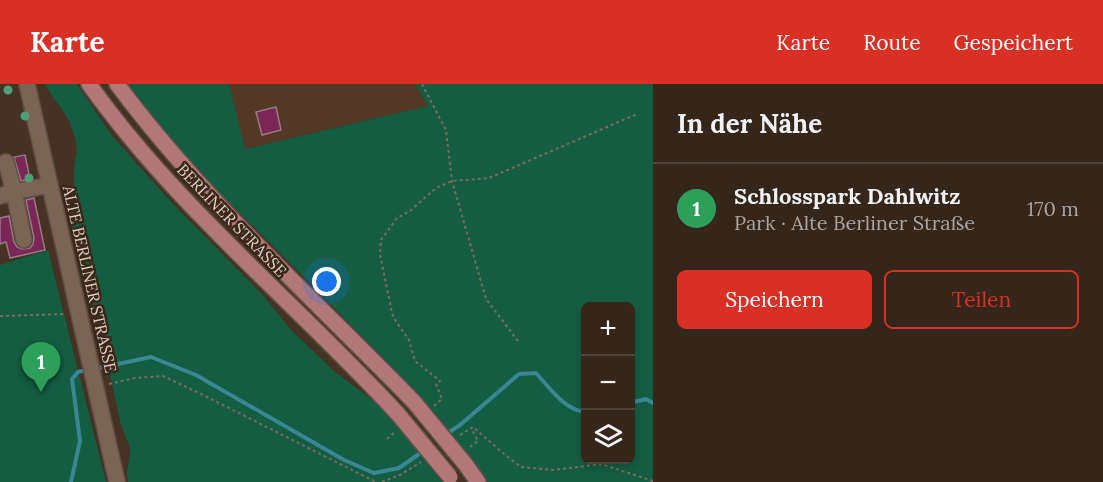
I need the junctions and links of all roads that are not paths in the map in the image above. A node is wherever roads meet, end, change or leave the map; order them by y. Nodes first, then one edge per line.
1 (27, 84) edge
2 (89, 84) edge
3 (117, 84) edge
4 (6, 162) dead end
5 (50, 185) junction
6 (7, 194) edge
7 (24, 240) dead end
8 (452, 480) edge
9 (117, 482) edge
10 (478, 482) edge

1 - 5 street, ALTE BERLINER STRASSE
2 - 8 main road, BERLINER STRASSE, bridge
3 - 10 main road, BERLINER STRASSE, bridge
4 - 6 street
5 - 6 street
5 - 9 street, ALTE BERLINER STRASSE
6 - 7 street

